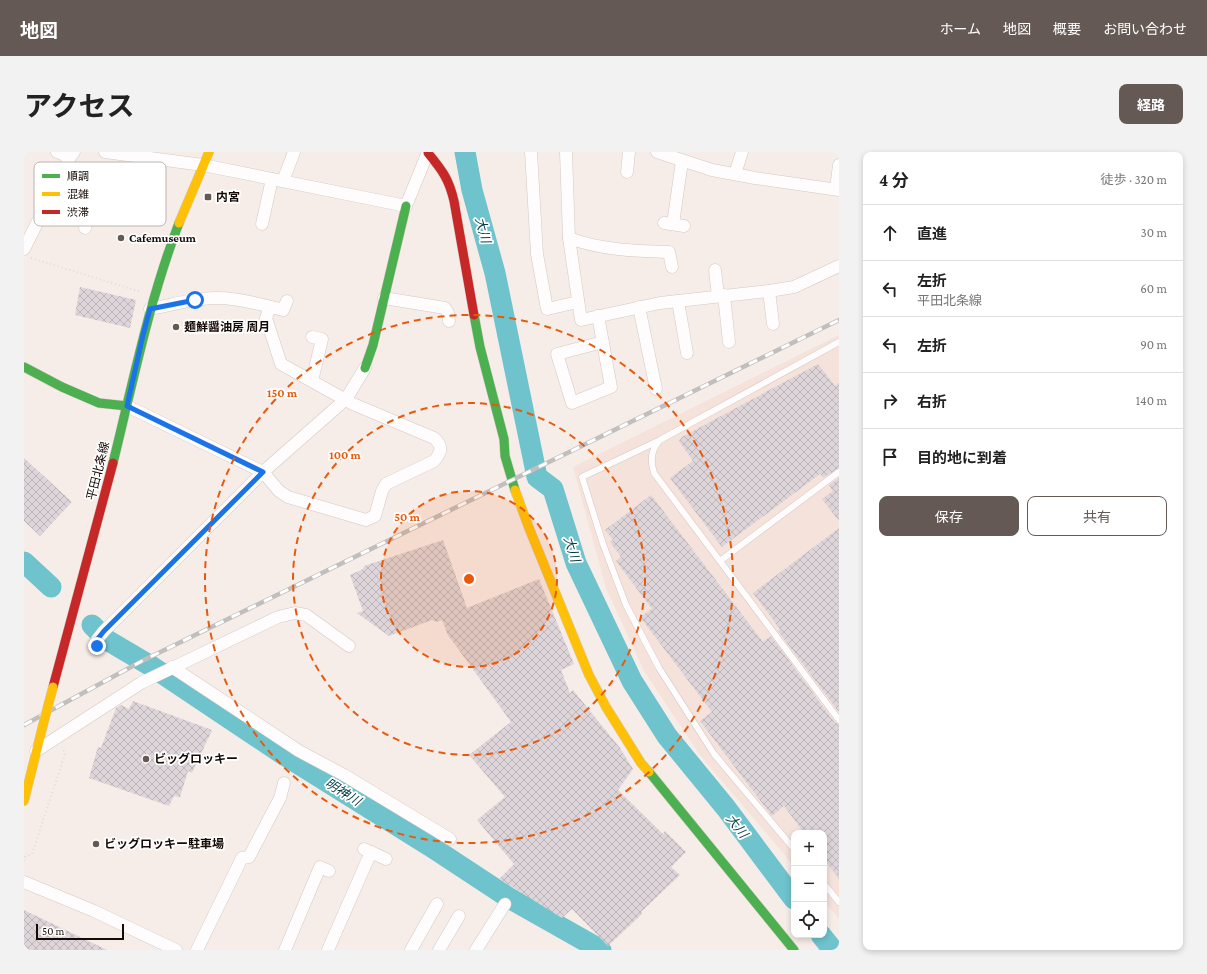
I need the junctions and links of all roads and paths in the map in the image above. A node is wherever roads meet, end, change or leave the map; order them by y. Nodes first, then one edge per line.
1 (57, 152) edge
2 (105, 152) edge
3 (209, 152) edge
4 (294, 152) edge
5 (428, 152) edge
6 (531, 152) edge
7 (566, 152) edge
8 (629, 152) edge
9 (657, 152) edge
10 (742, 152) edge
11 (72, 154) edge
12 (682, 161) junction
13 (203, 165) junction
14 (839, 165) edge
15 (627, 172) dead end
16 (735, 174) junction
17 (277, 180) junction
18 (837, 190) edge
19 (406, 206) junction
20 (262, 224) dead end
21 (674, 225) dead end
22 (36, 226) edge
23 (569, 238) junction
24 (24, 249) edge
25 (24, 256) edge
26 (839, 266) edge
27 (672, 267) dead end
28 (715, 270) dead end
29 (769, 291) junction
30 (154, 296) junction
31 (721, 296) junction
32 (384, 298) junction
33 (286, 300) dead end
34 (678, 301) junction
35 (578, 302) junction
36 (270, 307) junction
37 (639, 308) junction
38 (150, 309) junction
39 (598, 316) junction
40 (449, 321) dead end
41 (773, 324) dead end
42 (312, 337) dead end
43 (603, 342) junction
44 (729, 342) dead end
45 (839, 342) edge
46 (687, 353) dead end
47 (24, 367) edge
48 (365, 368) joint
49 (312, 380) junction
50 (656, 388) dead end
51 (346, 399) junction
52 (127, 406) junction
53 (663, 438) junction
54 (263, 472) junction
55 (839, 472) edge
56 (720, 561) junction
57 (97, 646) dead end
58 (349, 646) dead end
59 (168, 669) junction
60 (839, 720) edge
61 (57, 737) junction
62 (36, 750) junction
63 (284, 783) dead end
64 (24, 801) edge
65 (450, 839) dead end
66 (791, 845) edge
67 (386, 859) dead end
68 (24, 861) edge
69 (329, 871) dead end
70 (24, 882) edge
71 (827, 888) edge
72 (839, 902) edge
73 (437, 904) dead end
74 (505, 904) dead end
75 (459, 916) dead end
76 (176, 950) edge
77 (197, 950) edge
78 (285, 950) edge
79 (328, 950) edge
80 (412, 950) edge
81 (439, 950) edge
82 (476, 950) edge
83 (794, 950) edge

1 - 11 street
2 - 13 street
3 - 13 street, 平田北条線
4 - 17 street
5 - 19 street
5 - 83 street
6 - 35 street
7 - 23 street
8 - 15 street
9 - 12 street
10 - 16 street
12 - 16 street
12 - 21 street
13 - 17 street
13 - 30 street, 平田北条線
14 - 18 street
16 - 18 street
17 - 19 street
17 - 20 street
19 - 32 street
22 - 24 street
23 - 27 street
23 - 35 street
25 - 30 path
26 - 29 street
28 - 31 street
29 - 31 street
29 - 41 street
30 - 38 street, 平田北条線
31 - 34 street
31 - 44 street
32 - 40 street
32 - 48 street
33 - 36 street
34 - 37 street
34 - 46 street
35 - 39 street
36 - 38 street
36 - 49 street
37 - 39 street
37 - 50 street
38 - 52 street, 平田北条線
39 - 43 street
42 - 49 street
43 - 43 street
45 - 53 lane
47 - 52 street
48 - 51 street
49 - 51 street
51 - 54 street
51 - 54 street
52 - 54 street
52 - 62 street, 平田北条線, bridge
53 - 56 lane
53 - 66 lane
54 - 57 street
55 - 56 lane
56 - 60 lane
58 - 59 street
59 - 61 street
59 - 65 street
61 - 62 street
61 - 68 path
62 - 64 street, 平田北条線
63 - 77 street
67 - 79 street
69 - 78 street
70 - 76 street
71 - 72 lane
73 - 80 street
74 - 82 street
75 - 81 street

